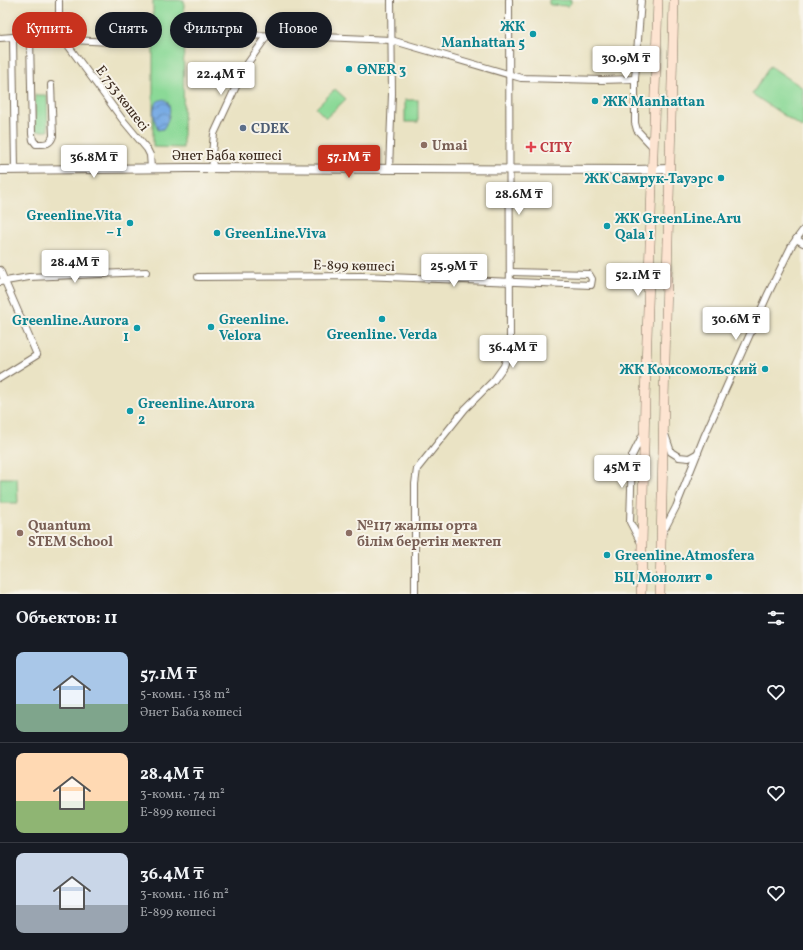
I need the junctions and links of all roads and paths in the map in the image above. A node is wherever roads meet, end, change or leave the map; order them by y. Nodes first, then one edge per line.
1 (59, 0) edge
2 (391, 0) edge
3 (509, 0) edge
4 (640, 0) edge
5 (658, 0) edge
6 (674, 0) edge
7 (59, 12) edge
8 (0, 38) edge
9 (12, 38) edge
10 (332, 38) edge
11 (265, 39) edge
12 (391, 40) junction
13 (13, 48) edge
14 (30, 48) edge
15 (70, 48) edge
16 (510, 74) junction
17 (635, 79) junction
18 (51, 85) dead end
19 (653, 146) junction
20 (151, 168) junction
21 (213, 168) junction
22 (390, 169) junction
23 (510, 169) junction
24 (652, 169) junction
25 (669, 169) junction
26 (0, 170) edge
27 (15, 170) junction
28 (803, 230) edge
29 (796, 239) junction
30 (803, 243) edge
31 (0, 270) edge
32 (146, 272) dead end
33 (510, 272) junction
34 (198, 276) dead end
35 (510, 281) junction
36 (2, 282) edge
37 (0, 378) edge
38 (663, 427) junction
39 (698, 453) junction
40 (661, 535) junction
41 (415, 594) edge
42 (641, 594) edge
43 (660, 594) edge

1 - 7 street, Е 753 көшесі
2 - 12 street
3 - 16 street
4 - 17 street
5 - 19 main road
6 - 25 main road
8 - 9 street
10 - 12 street
11 - 21 street
12 - 16 street
12 - 22 street
13 - 27 street
14 - 18 street
15 - 20 street, Е 753 көшесі
16 - 17 street
16 - 23 street
17 - 19 street
19 - 24 main road
20 - 21 street, Әнет Баба көшесі
20 - 27 street, Әнет Баба көшесі
21 - 22 street, Әнет Баба көшесі
22 - 23 street, Әнет Баба көшесі
23 - 24 street, Әнет Баба көшесі
23 - 33 street
24 - 25 street, Әнет Баба көшесі
24 - 42 main road
25 - 38 main road
26 - 27 street, Әнет Баба көшесі
28 - 29 street
29 - 30 street
29 - 39 street
31 - 36 street
32 - 36 street
33 - 35 street
33 - 35 street, Е-899 көшесі
34 - 35 street, Е-899 көшесі
35 - 41 street
36 - 37 street
38 - 39 street
38 - 40 main road
39 - 40 street
40 - 43 main road

